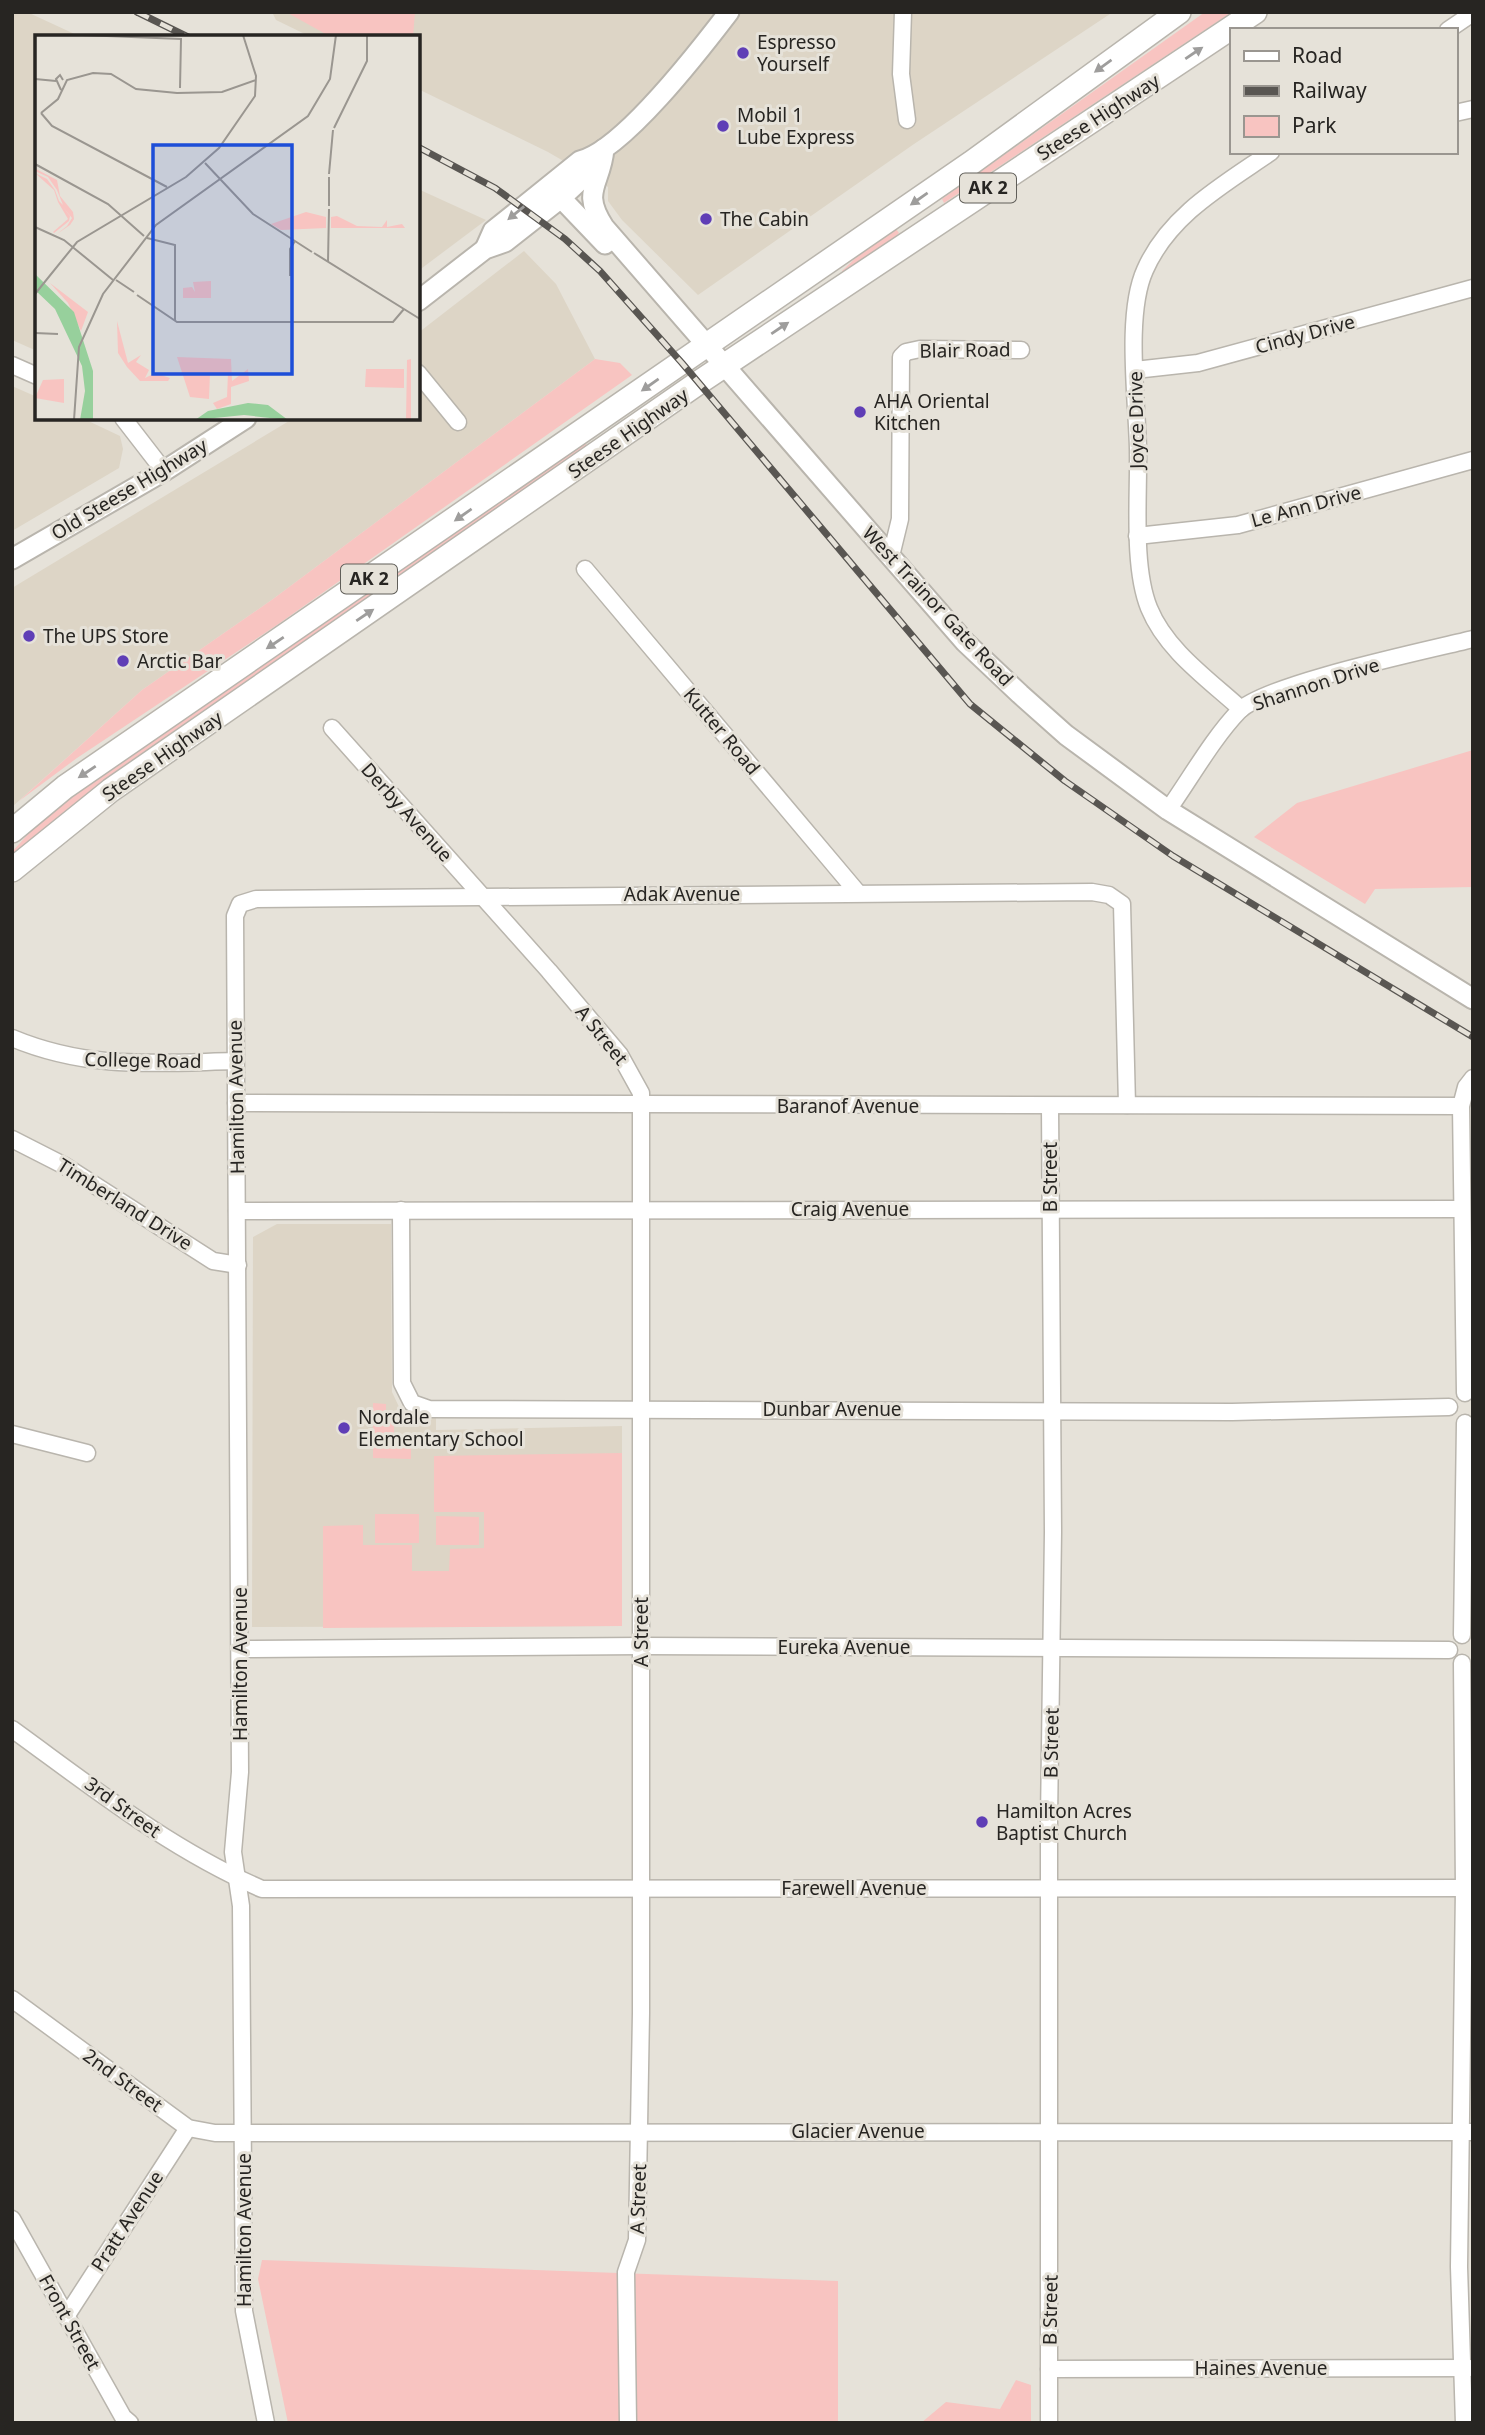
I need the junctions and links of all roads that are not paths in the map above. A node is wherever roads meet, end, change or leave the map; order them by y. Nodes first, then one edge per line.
1 (729, 12) edge
2 (903, 12) edge
3 (1179, 12) edge
4 (1255, 12) edge
5 (1473, 13) edge
6 (1231, 28) edge
7 (1451, 28) edge
8 (1230, 29) edge
9 (906, 120) dead end
10 (1268, 154) edge
11 (593, 156) junction
12 (561, 198) junction
13 (485, 249) junction
14 (634, 264) junction
15 (1473, 288) edge
16 (420, 299) edge
17 (706, 346) junction
18 (1021, 350) dead end
19 (12, 365) edge
20 (723, 366) junction
21 (1135, 370) junction
22 (35, 375) edge
23 (420, 375) edge
24 (125, 420) edge
25 (243, 420) edge
26 (458, 422) dead end
27 (1473, 460) edge
28 (164, 471) junction
29 (1137, 536) junction
30 (891, 556) junction
31 (12, 559) edge
32 (585, 569) dead end
33 (1473, 639) edge
34 (1241, 709) junction
35 (332, 727) dead end
36 (1168, 810) junction
37 (12, 831) edge
38 (12, 870) edge
39 (858, 893) junction
40 (482, 896) junction
41 (240, 904) joint
42 (1473, 999) edge
43 (12, 1038) edge
44 (235, 1061) junction
45 (1473, 1078) edge
46 (236, 1103) junction
47 (1127, 1105) junction
48 (642, 1106) junction
49 (1050, 1106) junction
50 (1461, 1106) junction
51 (12, 1139) edge
52 (1050, 1209) junction
53 (1462, 1209) junction
54 (401, 1210) junction
55 (642, 1210) junction
56 (237, 1212) junction
57 (238, 1265) junction
58 (1468, 1295) edge
59 (1469, 1394) edge
60 (1449, 1407) junction
61 (640, 1409) junction
62 (1051, 1412) junction
63 (1469, 1421) edge
64 (12, 1434) edge
65 (87, 1453) dead end
66 (1468, 1637) edge
67 (642, 1646) junction
68 (1053, 1648) junction
69 (240, 1649) junction
70 (1449, 1650) junction
71 (1467, 1661) edge
72 (12, 1729) edge
73 (237, 1878) junction
74 (1468, 1888) edge
75 (640, 1889) junction
76 (1049, 1889) junction
77 (12, 1999) edge
78 (188, 2128) junction
79 (640, 2131) junction
80 (1050, 2132) junction
81 (1467, 2132) edge
82 (244, 2133) junction
83 (12, 2219) edge
84 (67, 2315) junction
85 (1468, 2368) edge
86 (1049, 2369) junction
87 (130, 2423) edge
88 (267, 2423) edge
89 (628, 2423) edge
90 (1049, 2423) edge
91 (1464, 2423) edge

1 - 11 main road
2 - 9 street
3 -> 17 highway, Steese Highway / AK 2
6 -> 4 highway, Steese Highway / AK 2
5 - 7 street
20 -> 8 highway, Steese Highway / AK 2
10 - 21 street, Joyce Drive
11 - 12 main road
11 -> 13 main road
11 - 14 main road, West Trainor Gate Road
12 - 13 main road
12 - 14 main road, West Trainor Gate Road
13 - 16 main road
14 - 17 main road, West Trainor Gate Road
15 - 21 street, Cindy Drive
17 - 20 main road, West Trainor Gate Road
17 -> 37 highway, Steese Highway / AK 2
18 - 30 street, Blair Road
19 - 22 street
20 - 30 main road, West Trainor Gate Road
38 -> 20 highway, Steese Highway / AK 2
21 - 29 street, Joyce Drive
23 - 26 street
24 - 28 street
25 - 28 main road, Old Steese Highway
27 - 29 street, Le Ann Drive
28 - 31 main road, Old Steese Highway
29 - 34 street, Joyce Drive
30 - 36 main road, West Trainor Gate Road
32 - 39 street, Kutter Road
33 - 34 street, Shannon Drive
34 - 36 street, Shannon Drive
35 - 40 street, Derby Avenue
36 - 42 main road, West Trainor Gate Road
39 - 40 street, Adak Avenue
39 - 47 street, Adak Avenue
40 - 41 street, Adak Avenue
40 - 48 street, A Street
41 - 44 street, Hamilton Avenue
43 - 44 street, College Road
44 - 46 street, Hamilton Avenue
45 - 50 street
46 - 48 street, Baranof Avenue
46 - 56 street, Hamilton Avenue
47 - 49 street, Baranof Avenue
47 - 50 street, Baranof Avenue
48 - 49 street, Baranof Avenue
48 - 55 street, A Street
49 - 52 street, B Street
50 - 53 street
51 - 57 street, Timberland Drive
52 - 53 street, Craig Avenue
52 - 55 street, Craig Avenue
52 - 62 street, B Street
53 - 58 street
54 - 55 street, Craig Avenue
54 - 56 street, Craig Avenue
54 - 61 street, Dunbar Avenue
55 - 61 street, A Street
56 - 57 street, Hamilton Avenue
57 - 69 street, Hamilton Avenue
58 - 59 street
59 - 60 street
60 - 62 street, Dunbar Avenue
60 - 63 street
61 - 62 street, Dunbar Avenue
61 - 67 street, A Street
62 - 68 street, B Street
63 - 66 street
64 - 65 street
66 - 70 street
67 - 68 street, Eureka Avenue
67 - 69 street, Eureka Avenue
67 - 75 street, A Street
68 - 70 street, Eureka Avenue
68 - 76 street, B Street
69 - 73 street, Hamilton Avenue
70 - 71 street
71 - 74 street
72 - 73 street, 3rd Street
73 - 75 street, Farewell Avenue
73 - 82 street, Hamilton Avenue
74 - 76 street, Farewell Avenue
74 - 81 street
75 - 76 street, Farewell Avenue
75 - 79 street, A Street
76 - 80 street, B Street
77 - 78 street, 2nd Street
78 - 82 street
78 - 84 street, Pratt Avenue
79 - 80 street, Glacier Avenue
79 - 82 street, Glacier Avenue
79 - 89 street, A Street
80 - 81 street, Glacier Avenue
80 - 86 street, B Street
81 - 85 street
82 - 88 street, Hamilton Avenue
83 - 84 street, Front Street
84 - 87 street, Front Street
85 - 86 street, Haines Avenue
85 - 91 street
86 - 90 street, B Street

